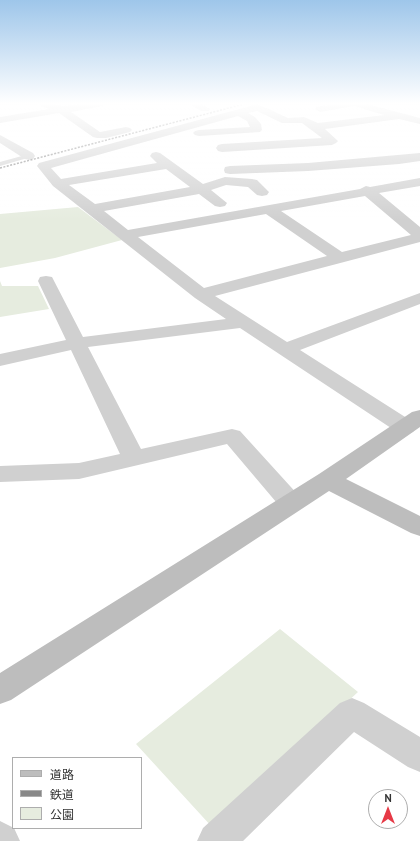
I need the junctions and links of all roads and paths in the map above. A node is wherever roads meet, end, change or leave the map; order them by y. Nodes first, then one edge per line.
1 (7, 142) edge
2 (126, 142) edge
3 (137, 142) edge
4 (213, 142) edge
5 (312, 142) edge
6 (222, 148) junction
7 (29, 156) joint
8 (420, 157) edge
9 (0, 164) edge
10 (168, 165) junction
11 (308, 168) junction
12 (227, 175) junction
13 (420, 182) edge
14 (58, 183) junction
15 (202, 189) junction
16 (366, 190) junction
17 (262, 192) dead end
18 (164, 197) junction
19 (328, 198) junction
20 (220, 203) dead end
21 (177, 208) dead end
22 (93, 209) junction
23 (268, 209) junction
24 (420, 234) edge
25 (125, 235) junction
26 (420, 237) edge
27 (340, 258) junction
28 (46, 281) dead end
29 (201, 294) junction
30 (420, 298) edge
31 (243, 322) junction
32 (77, 343) junction
33 (285, 349) junction
34 (0, 360) edge
35 (412, 422) edge
36 (134, 459) junction
37 (0, 474) edge
38 (328, 480) junction
39 (291, 503) junction
40 (420, 527) edge
41 (0, 690) edge
42 (420, 756) edge
43 (216, 841) edge

1 - 7 street
2 - 14 street
3 - 10 street
4 - 6 street
5 - 6 street
6 - 12 street
7 - 9 lane
8 - 11 street
10 - 14 street
10 - 15 street
11 - 12 street
11 - 19 street
12 - 15 street
12 - 17 street
13 - 16 street
14 - 22 street
15 - 18 street
15 - 20 street
16 - 19 street
16 - 24 street
18 - 21 street
18 - 22 street
19 - 23 street
22 - 25 street
23 - 25 street
23 - 27 street
25 - 29 street
26 - 27 street
27 - 29 street
28 - 32 street
29 - 31 street
30 - 33 street
31 - 32 street
31 - 33 street
32 - 34 street
32 - 36 street
33 - 35 street
35 - 38 street
36 - 37 street
36 - 39 street
38 - 39 street
38 - 40 street
39 - 41 street
42 - 43 street

